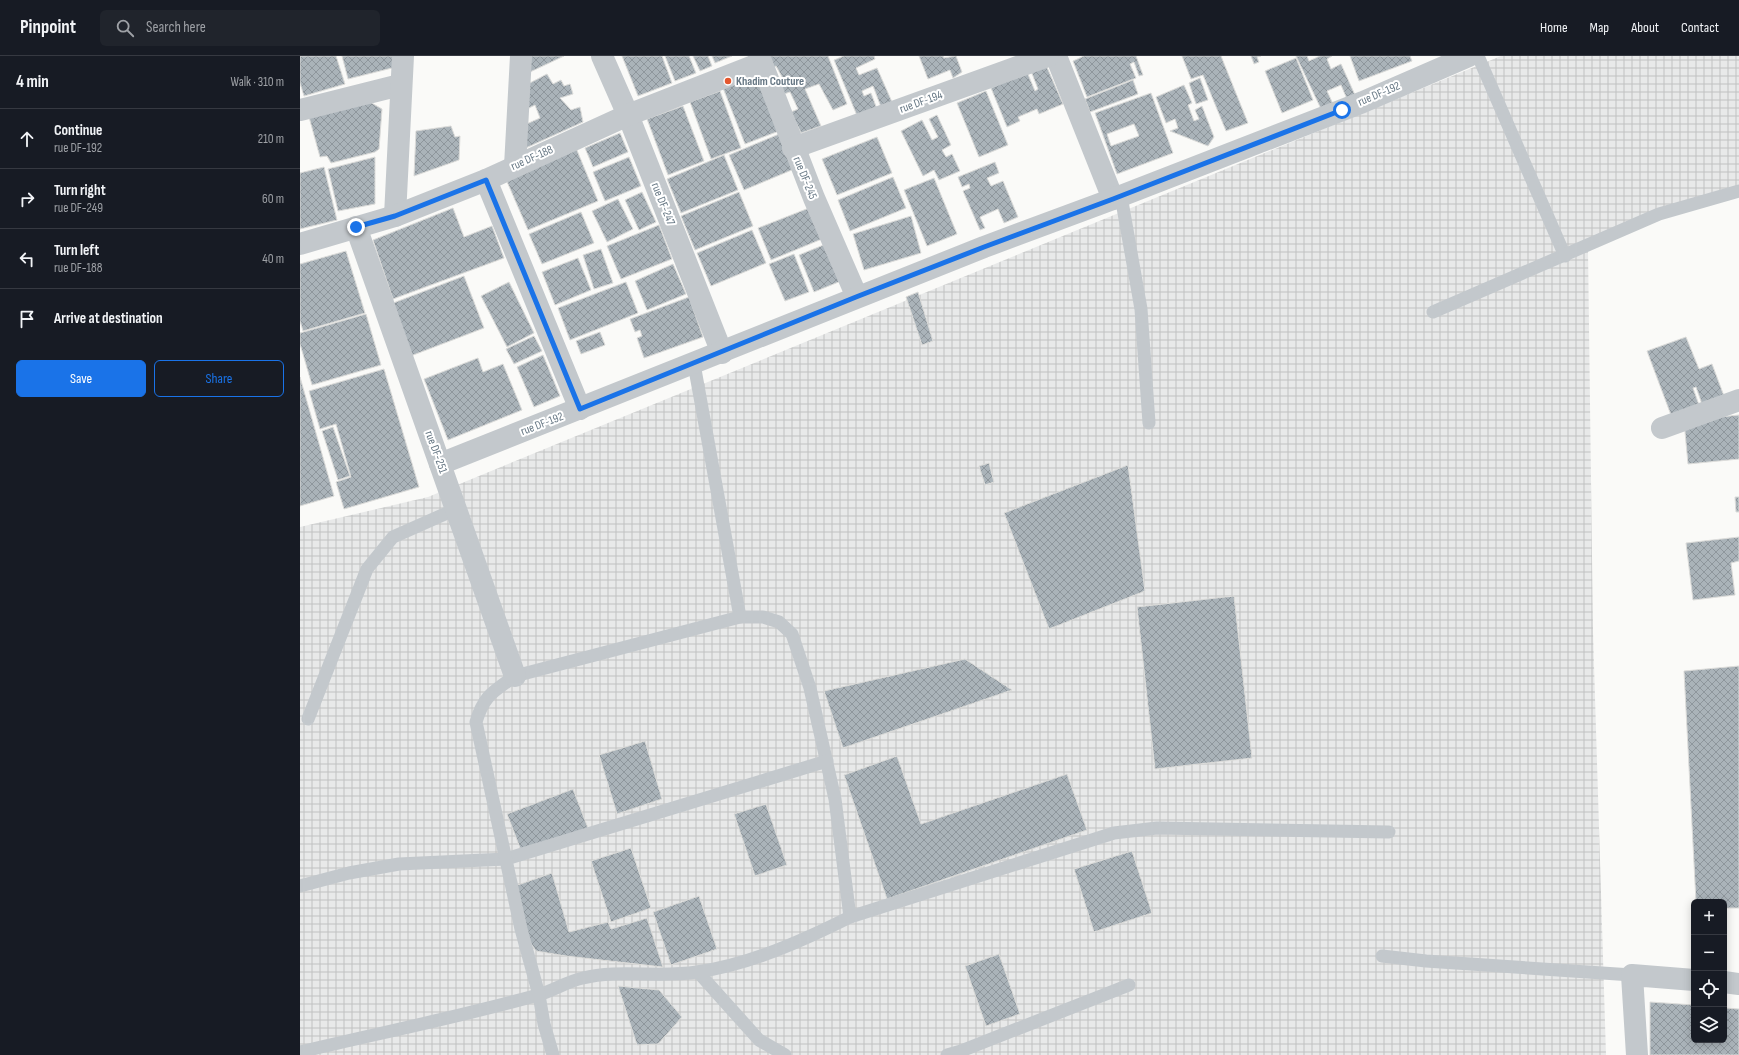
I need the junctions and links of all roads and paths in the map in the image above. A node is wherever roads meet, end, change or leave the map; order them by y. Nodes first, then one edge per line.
1 (403, 56) edge
2 (521, 56) edge
3 (602, 56) edge
4 (1048, 56) edge
5 (1056, 56) edge
6 (1469, 56) edge
7 (1478, 56) edge
8 (760, 60) edge
9 (400, 85) junction
10 (300, 110) edge
11 (628, 115) junction
12 (793, 148) junction
13 (515, 166) junction
14 (486, 180) junction
15 (1739, 191) edge
16 (1117, 198) junction
17 (395, 216) junction
18 (356, 227) junction
19 (300, 244) edge
20 (1565, 256) junction
21 (856, 297) junction
22 (1433, 312) dead end
23 (722, 353) junction
24 (694, 364) junction
25 (1739, 400) edge
26 (580, 409) junction
27 (1149, 423) dead end
28 (1662, 428) dead end
29 (440, 464) junction
30 (456, 509) junction
31 (740, 617) junction
32 (514, 676) junction
33 (308, 719) dead end
34 (827, 761) junction
35 (1389, 832) dead end
36 (506, 859) junction
37 (300, 886) edge
38 (850, 916) junction
39 (1382, 956) dead end
40 (698, 972) junction
41 (1632, 976) junction
42 (1691, 980) edge
43 (1727, 982) edge
44 (1739, 984) edge
45 (1129, 985) dead end
46 (539, 995) junction
47 (300, 1052) edge
48 (553, 1055) edge
49 (785, 1055) edge
50 (947, 1055) edge
51 (1637, 1055) edge

1 - 9 street
2 - 13 street
3 - 11 street, rue DF-247
4 - 12 street, rue DF-194
5 - 16 street
6 - 16 street, rue DF-192
7 - 20 lane
8 - 11 street, rue DF-188
8 - 12 street, rue DF-245
9 - 10 street
9 - 17 street
11 - 13 street, rue DF-188
11 - 23 street, rue DF-247
12 - 21 street, rue DF-245
13 - 14 street, rue DF-188
14 - 17 street, rue DF-188
14 - 26 street
15 - 20 lane
16 - 21 street, rue DF-192
16 - 27 lane
17 - 18 street, rue DF-188
18 - 19 street, rue DF-188
18 - 29 street, rue DF-251
20 - 22 lane
21 - 23 street, rue DF-192
23 - 24 street, rue DF-192
24 - 26 street, rue DF-192
24 - 31 lane
25 - 28 street
26 - 29 street, rue DF-192
29 - 30 street, rue DF-251
30 - 32 street, rue DF-251
30 - 33 lane
31 - 32 lane
31 - 34 lane
32 - 36 lane
34 - 36 lane
34 - 38 lane
35 - 38 lane
36 - 37 lane
36 - 46 lane
38 - 40 lane
39 - 41 lane
40 - 46 lane
40 - 49 lane
41 - 42 street
41 - 51 street
43 - 44 street
45 - 50 lane
46 - 47 lane
46 - 48 lane

